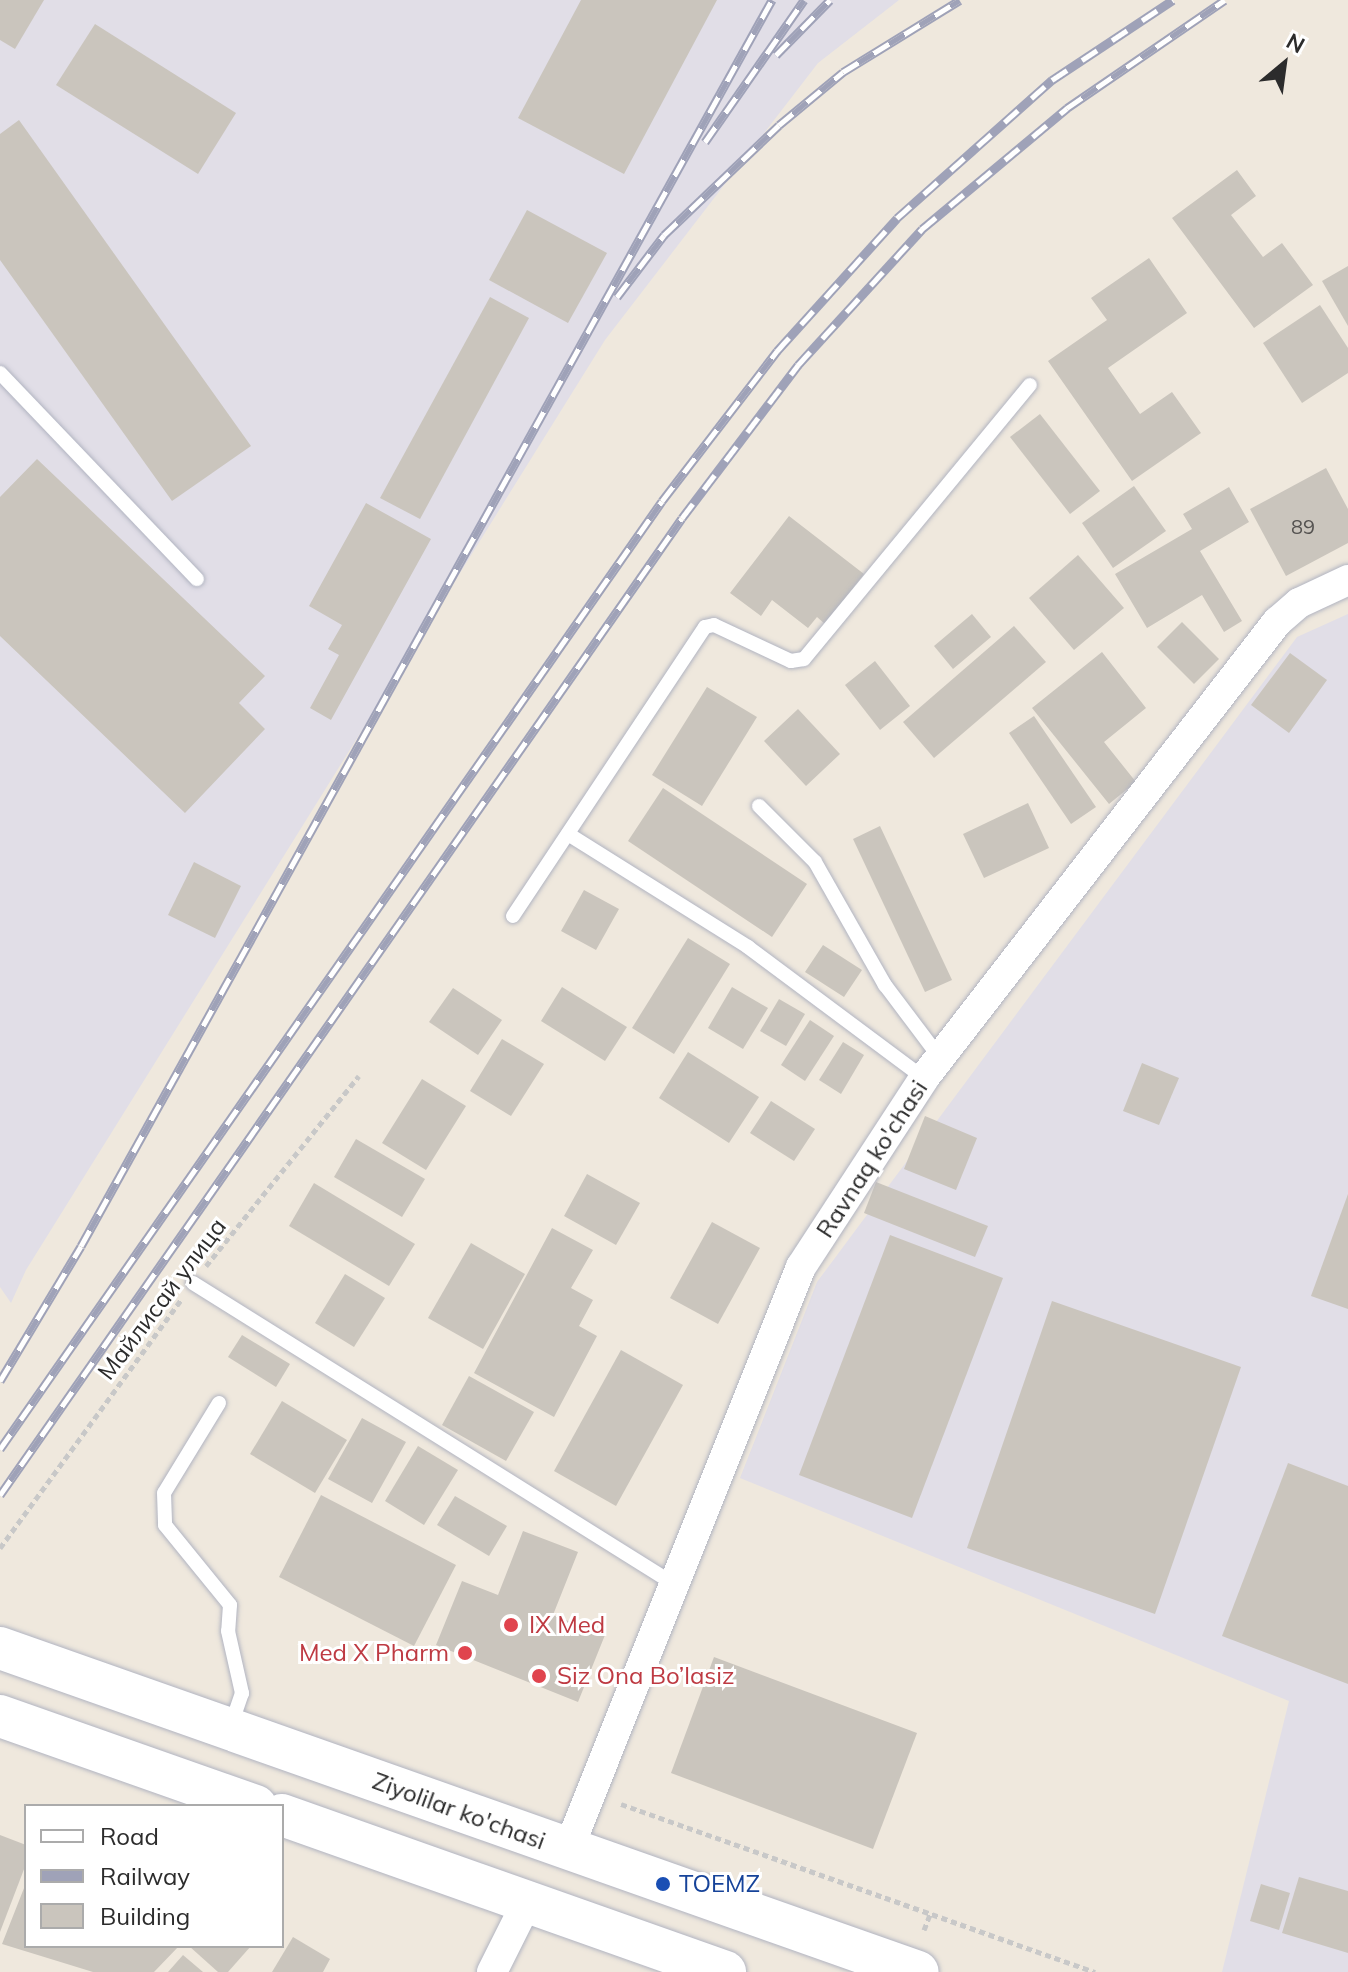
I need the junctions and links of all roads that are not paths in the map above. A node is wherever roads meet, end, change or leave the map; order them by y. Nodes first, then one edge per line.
1 (0, 373) edge
2 (1030, 385) dead end
3 (197, 579) dead end
4 (1348, 580) edge
5 (759, 806) dead end
6 (568, 834) junction
7 (513, 916) dead end
8 (932, 1068) junction
9 (193, 1283) road end
10 (219, 1403) dead end
11 (674, 1584) junction
12 (0, 1648) edge
13 (0, 1716) edge
14 (229, 1730) junction
15 (250, 1804) edge
16 (284, 1816) edge
17 (568, 1850) junction
18 (527, 1902) junction
19 (492, 1972) edge
20 (725, 1972) edge
21 (918, 1972) edge

1 - 3 lane
2 - 6 lane
4 - 8 street, Ravnaq ko'chasi
5 - 8 lane
6 - 7 lane
6 - 8 lane
8 - 11 street, Ravnaq ko'chasi
9 - 11 lane
10 - 14 lane
11 - 17 street, Ravnaq ko'chasi
12 - 14 main road, Ziyolilar ko'chasi
13 - 15 main road
14 - 17 main road, Ziyolilar ko'chasi
16 - 18 main road
17 - 21 main road, Ziyolilar ko'chasi
18 - 19 street
18 - 20 main road

